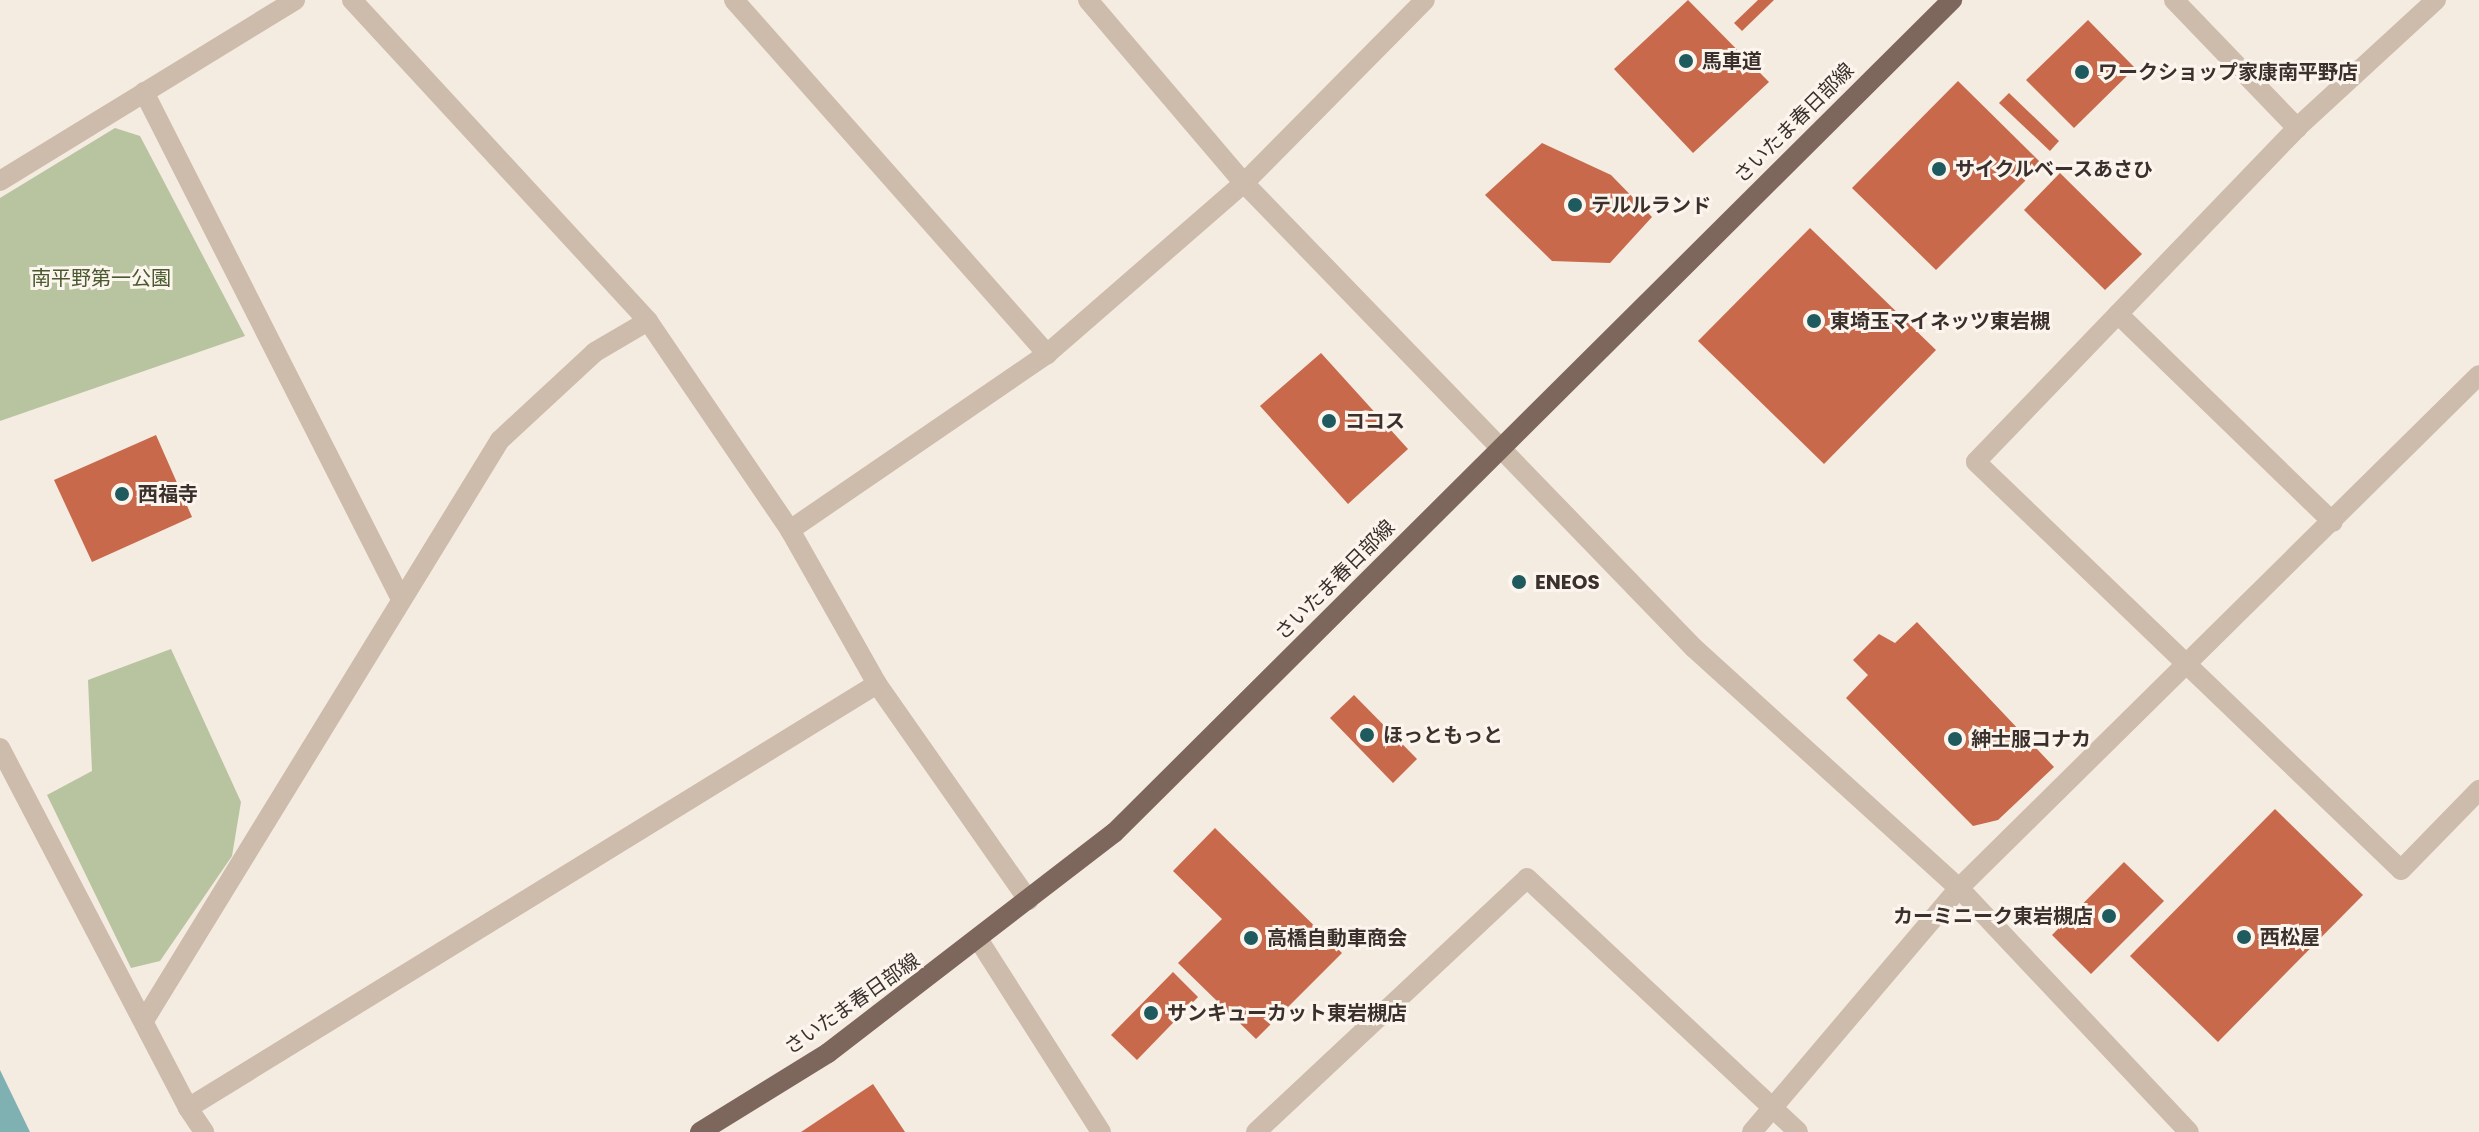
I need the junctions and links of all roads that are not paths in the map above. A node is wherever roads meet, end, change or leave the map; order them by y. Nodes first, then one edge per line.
1 (295, 0) edge
2 (352, 0) edge
3 (734, 0) edge
4 (1088, 0) edge
5 (1425, 0) edge
6 (1952, 0) edge
7 (2174, 0) edge
8 (2436, 0) edge
9 (144, 92) junction
10 (2297, 128) junction
11 (0, 181) edge
12 (1244, 183) junction
13 (2118, 314) junction
14 (648, 321) junction
15 (1047, 354) junction
16 (2479, 375) edge
17 (1502, 448) junction
18 (2333, 522) junction
19 (790, 530) junction
20 (401, 599) junction
21 (2192, 664) junction
22 (877, 684) junction
23 (0, 748) edge
24 (2479, 790) edge
25 (1959, 888) junction
26 (1028, 900) junction
27 (980, 942) junction
28 (145, 1019) junction
29 (1776, 1107) junction
30 (188, 1108) junction
31 (204, 1132) edge
32 (700, 1132) edge
33 (1101, 1132) edge
34 (1256, 1132) edge
35 (1752, 1132) edge
36 (1798, 1132) edge
37 (2189, 1132) edge

1 - 9 street
2 - 14 street
3 - 15 street
4 - 12 street
5 - 12 street
6 - 17 main road, さいたま春日部線
7 - 10 street
8 - 10 street
9 - 11 street
9 - 20 street
10 - 13 street
12 - 15 street
12 - 17 street
13 - 18 street
13 - 21 street
14 - 19 street
14 - 20 street
15 - 19 street
16 - 18 street
17 - 25 street
17 - 26 main road, さいたま春日部線
18 - 21 street
19 - 22 street
20 - 28 street
21 - 24 street
21 - 25 street
22 - 26 street
22 - 30 street
23 - 28 street
25 - 29 street
25 - 37 street
26 - 27 main road, さいたま春日部線
27 - 32 main road, さいたま春日部線
27 - 33 street
28 - 30 street
29 - 34 street
29 - 35 street
29 - 36 street
30 - 31 street

